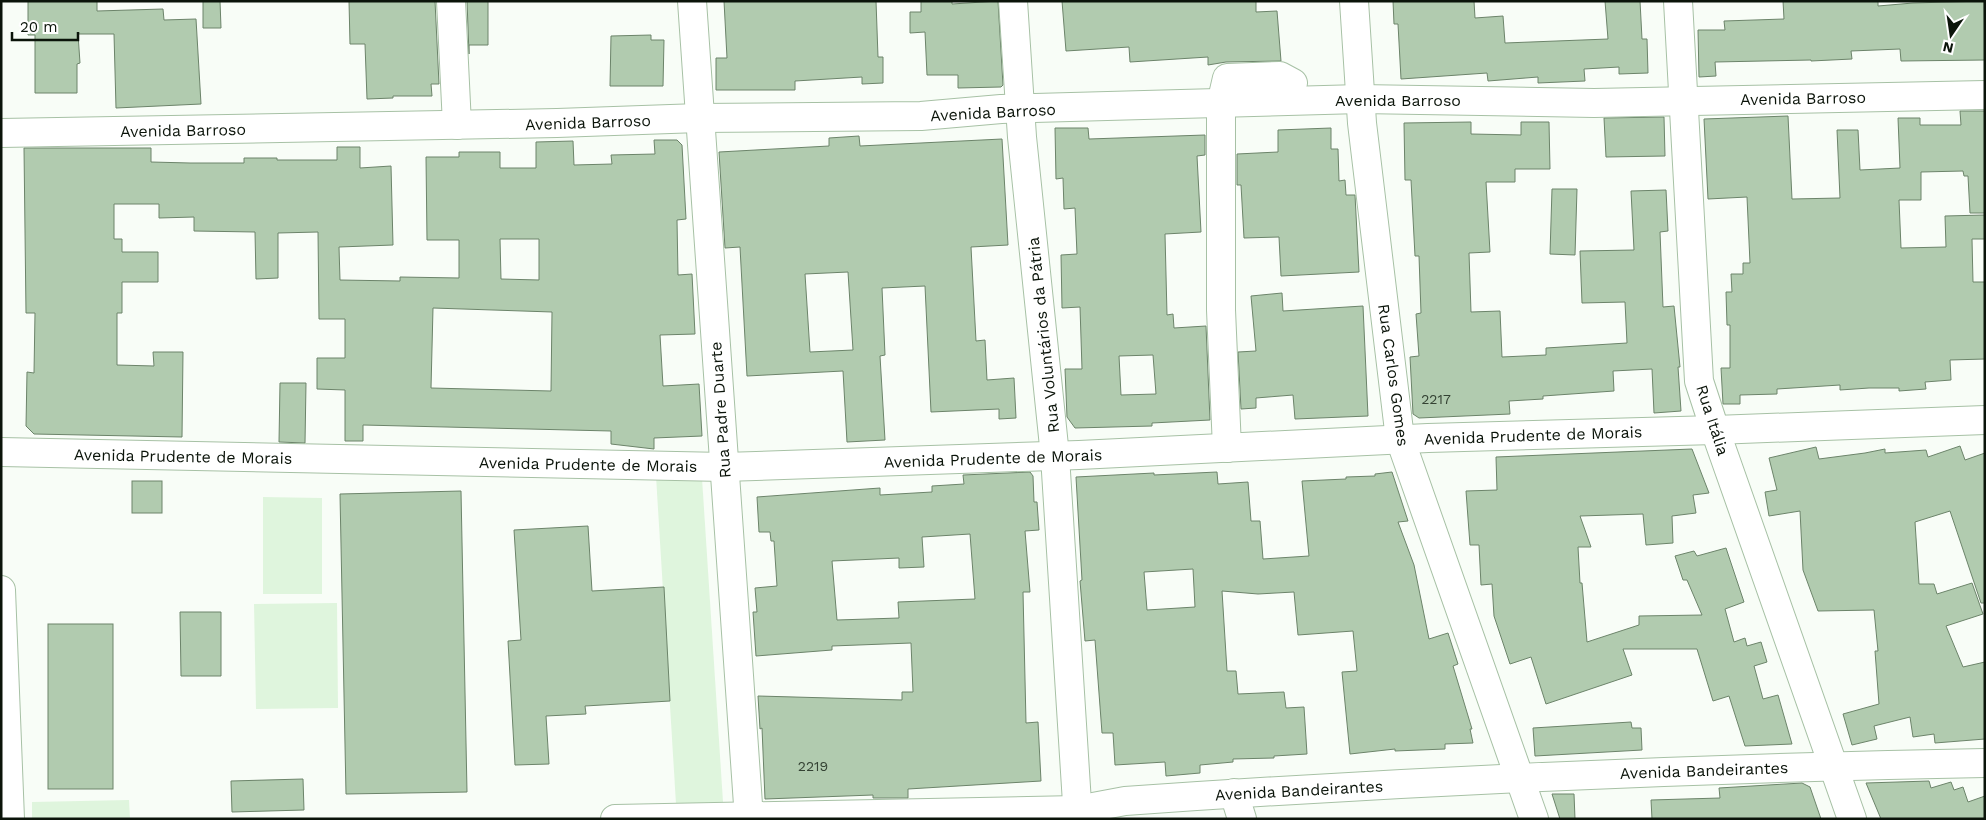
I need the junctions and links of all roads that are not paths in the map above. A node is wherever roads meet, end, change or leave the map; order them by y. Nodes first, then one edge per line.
1 (451, 1) edge
2 (692, 1) edge
3 (1013, 1) edge
4 (1354, 1) edge
5 (1678, 1) edge
6 (1293, 83) dead end
7 (1985, 95) edge
8 (1360, 99) junction
9 (1685, 100) junction
10 (1221, 104) junction
11 (1021, 108) junction
12 (699, 118) junction
13 (457, 125) junction
14 (1, 132) edge
15 (1985, 420) edge
16 (1715, 430) junction
17 (1400, 439) junction
18 (1227, 448) junction
19 (1, 452) edge
20 (1055, 456) junction
21 (724, 467) junction
22 (1, 590) edge
23 (1985, 763) edge
24 (1834, 765) junction
25 (1520, 777) junction
26 (1234, 794) junction
27 (1078, 815) edge
28 (748, 817) edge
29 (10, 819) edge
30 (615, 819) edge
31 (1242, 819) edge
32 (1534, 819) edge
33 (1852, 819) edge

1 - 13 street
2 - 12 street, Rua Padre Duarte
3 - 11 street, Rua Voluntários da Pátria
4 - 8 street, Rua Carlos Gomes
5 - 9 street, Rua Itália
6 - 10 street
7 - 9 street, Avenida Barroso
8 - 9 street, Avenida Barroso
8 - 10 street, Avenida Barroso
8 - 17 street, Rua Carlos Gomes
9 - 16 street, Rua Itália
10 - 11 street, Avenida Barroso
10 - 18 street
11 - 12 street, Avenida Barroso
11 - 20 street, Rua Voluntários da Pátria
12 - 13 street, Avenida Barroso
12 - 21 street, Rua Padre Duarte
13 - 14 street, Avenida Barroso
15 - 16 street, Avenida Prudente de Morais
16 - 17 street, Avenida Prudente de Morais
16 - 24 street, Rua Itália
17 - 18 street, Avenida Prudente de Morais
17 - 25 street, Rua Carlos Gomes
18 - 20 street, Avenida Prudente de Morais
19 - 21 street, Avenida Prudente de Morais
20 - 21 street, Avenida Prudente de Morais
20 - 27 street, Rua Voluntários da Pátria
21 - 28 street, Rua Padre Duarte
22 - 29 street
23 - 24 street, Avenida Bandeirantes
24 - 25 street, Avenida Bandeirantes
24 - 33 street, Rua Itália
25 - 26 street, Avenida Bandeirantes
25 - 32 street, Rua Carlos Gomes
26 - 27 street, Avenida Bandeirantes
26 - 31 street
27 - 28 street, Avenida Bandeirantes
28 - 30 street, Avenida Bandeirantes

